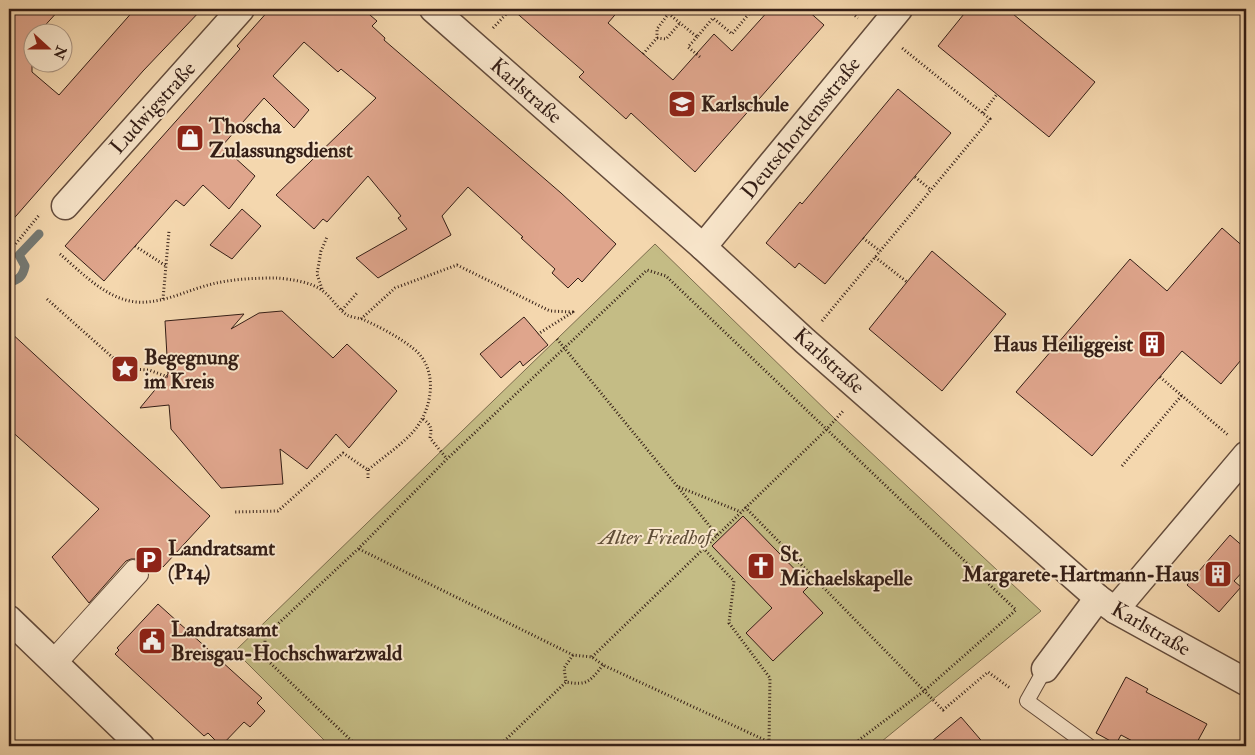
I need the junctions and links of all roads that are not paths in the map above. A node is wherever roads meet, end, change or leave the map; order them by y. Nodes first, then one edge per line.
1 (241, 9) edge
2 (433, 9) edge
3 (899, 9) edge
4 (65, 206) road end
5 (703, 246) junction
6 (1239, 446) edge
7 (137, 571) dead end
8 (1107, 604) junction
9 (9, 619) edge
10 (60, 668) junction
11 (1045, 669) joint
12 (1246, 682) edge
13 (142, 746) edge
14 (1089, 746) edge

1 - 4 street, Ludwigstraße
2 - 5 street, Karlstraße
3 - 5 street, Deutschordensstraße
5 - 8 street, Karlstraße
6 - 8 street
7 - 10 lane
8 - 11 street
8 - 12 street, Karlstraße
9 - 10 street
10 - 13 street
11 - 14 lane

